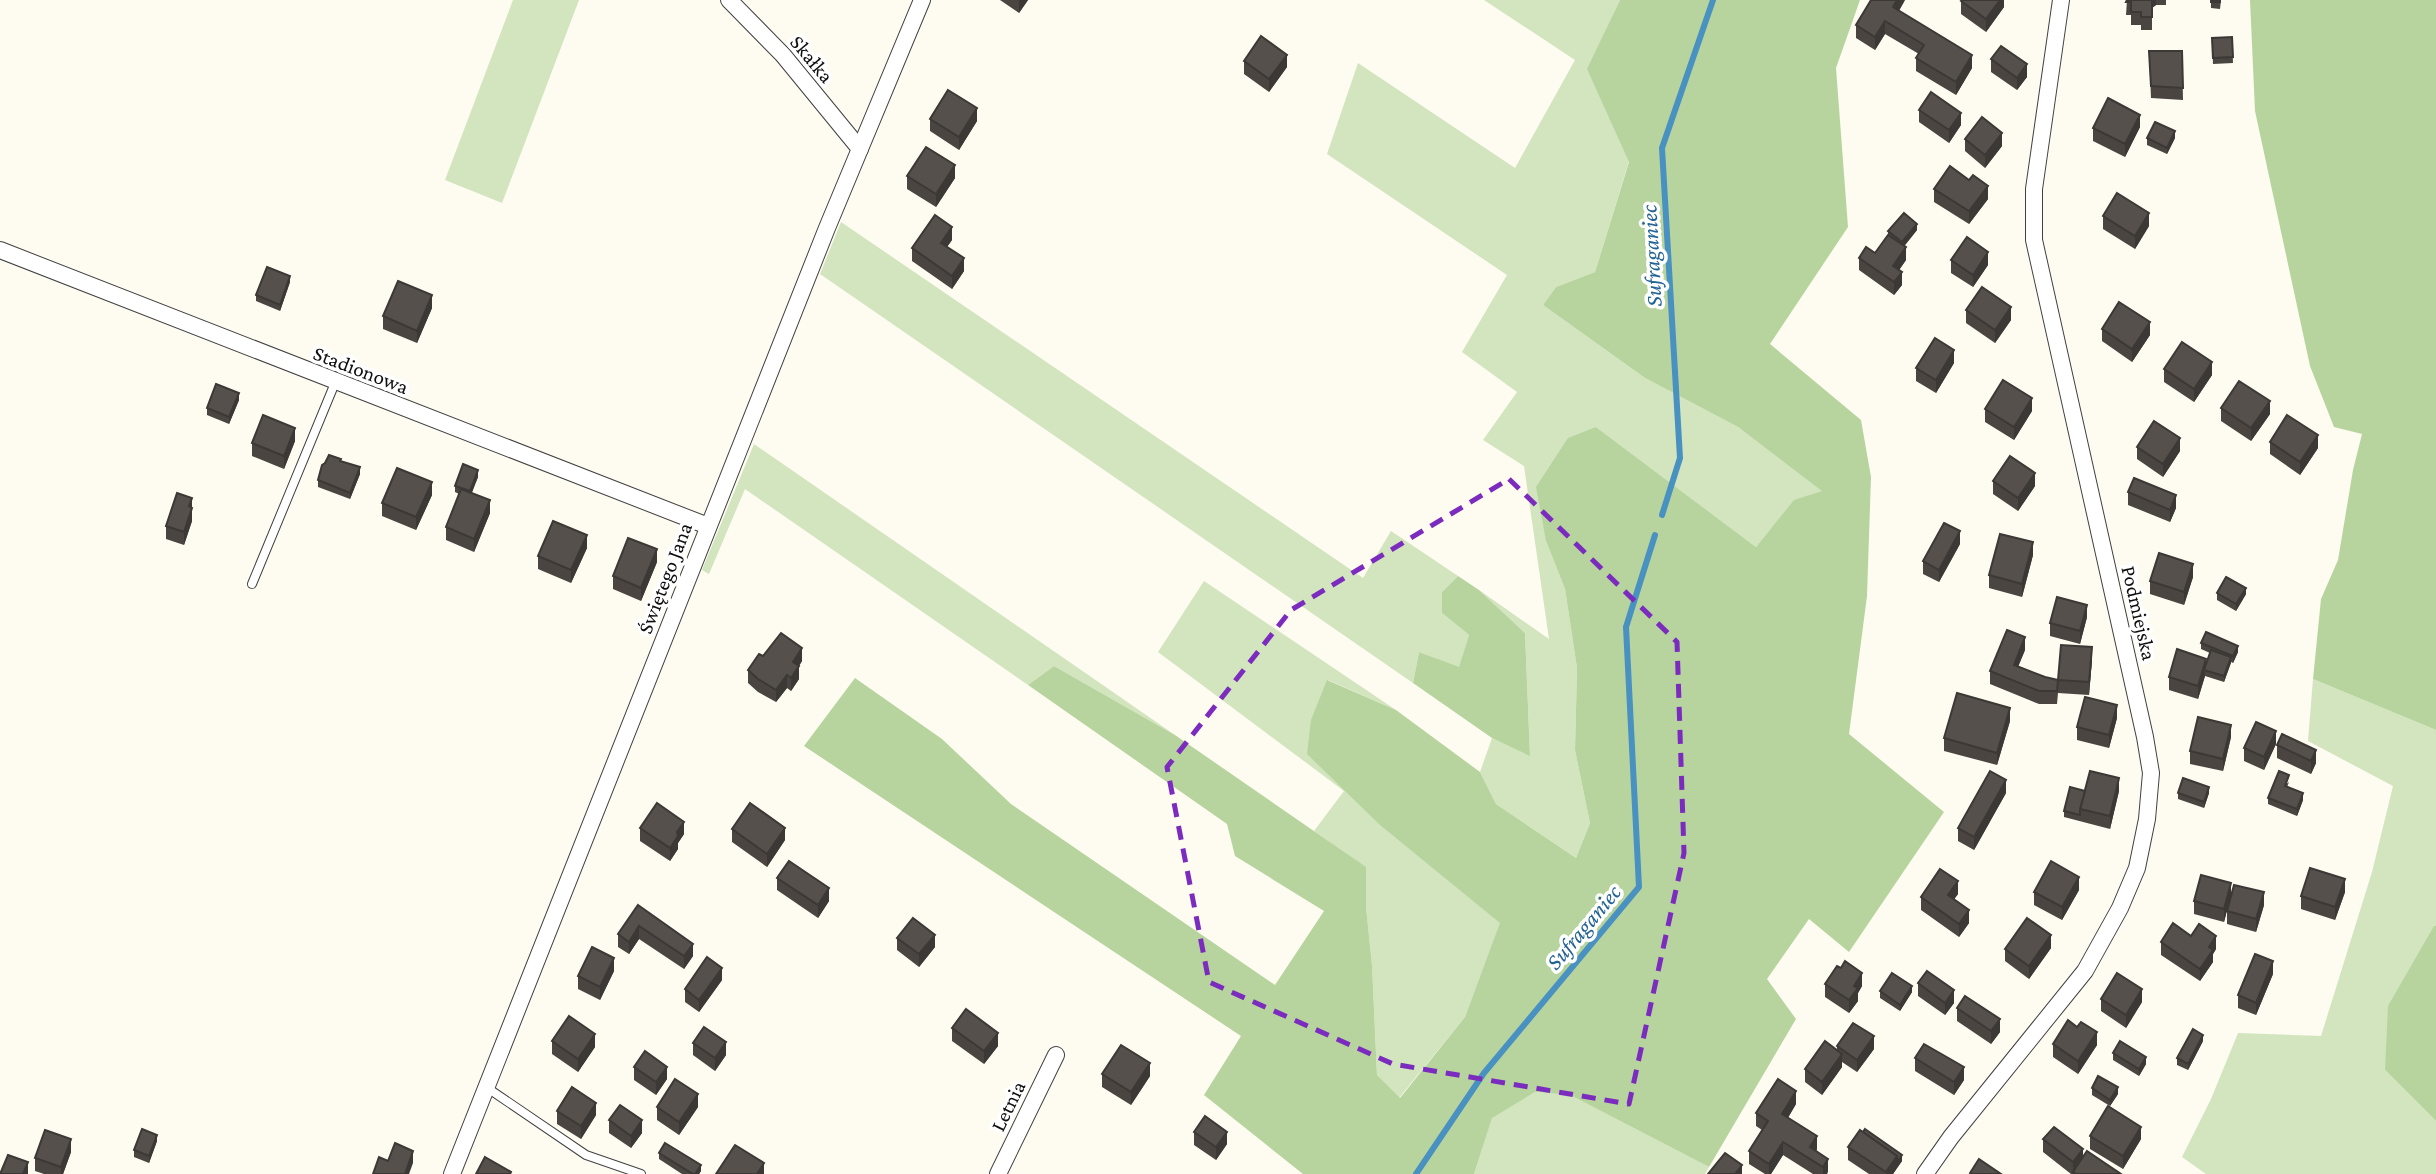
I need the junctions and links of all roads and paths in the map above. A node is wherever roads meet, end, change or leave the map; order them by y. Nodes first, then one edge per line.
1 (729, 0) edge
2 (922, 0) edge
3 (2061, 0) edge
4 (860, 149) junction
5 (0, 250) edge
6 (335, 383) junction
7 (708, 526) junction
8 (252, 584) dead end
9 (1056, 1055) dead end
10 (486, 1087) junction
11 (452, 1174) edge
12 (641, 1174) edge
13 (998, 1174) edge
14 (1925, 1174) edge

1 - 4 street, Skałka
2 - 4 street, Świętego Jana
3 - 14 street, Podmiejska
4 - 7 street, Świętego Jana
5 - 6 street, Stadionowa
6 - 7 street, Stadionowa
6 - 8 lane
7 - 10 street, Świętego Jana
9 - 13 street, Letnia
10 - 11 street, Świętego Jana
10 - 12 lane

